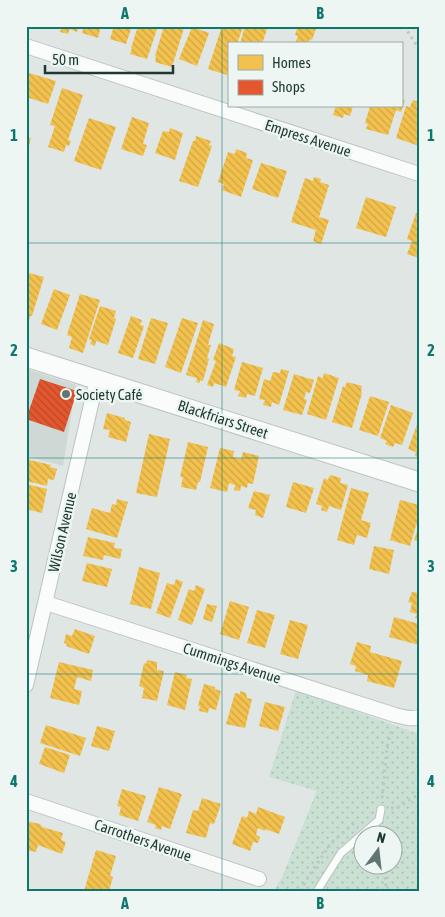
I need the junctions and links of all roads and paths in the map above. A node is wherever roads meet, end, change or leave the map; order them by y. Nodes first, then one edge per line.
1 (404, 26) edge
2 (26, 46) edge
3 (419, 49) edge
4 (419, 174) edge
5 (26, 357) edge
6 (97, 379) junction
7 (419, 482) edge
8 (46, 603) junction
9 (26, 685) edge
10 (419, 717) edge
11 (392, 727) dead end
12 (26, 801) edge
13 (381, 809) joint
14 (385, 874) edge
15 (259, 879) dead end
16 (317, 891) edge
17 (382, 891) edge

1 - 3 path
2 - 4 street, Empress Avenue
5 - 6 street, Blackfriars Street
6 - 7 street, Blackfriars Street
6 - 8 street, Wilson Avenue
8 - 9 street, Wilson Avenue
8 - 10 street, Cummings Avenue
11 - 13 path
12 - 15 street, Carrothers Avenue
13 - 16 lane
14 - 17 path

